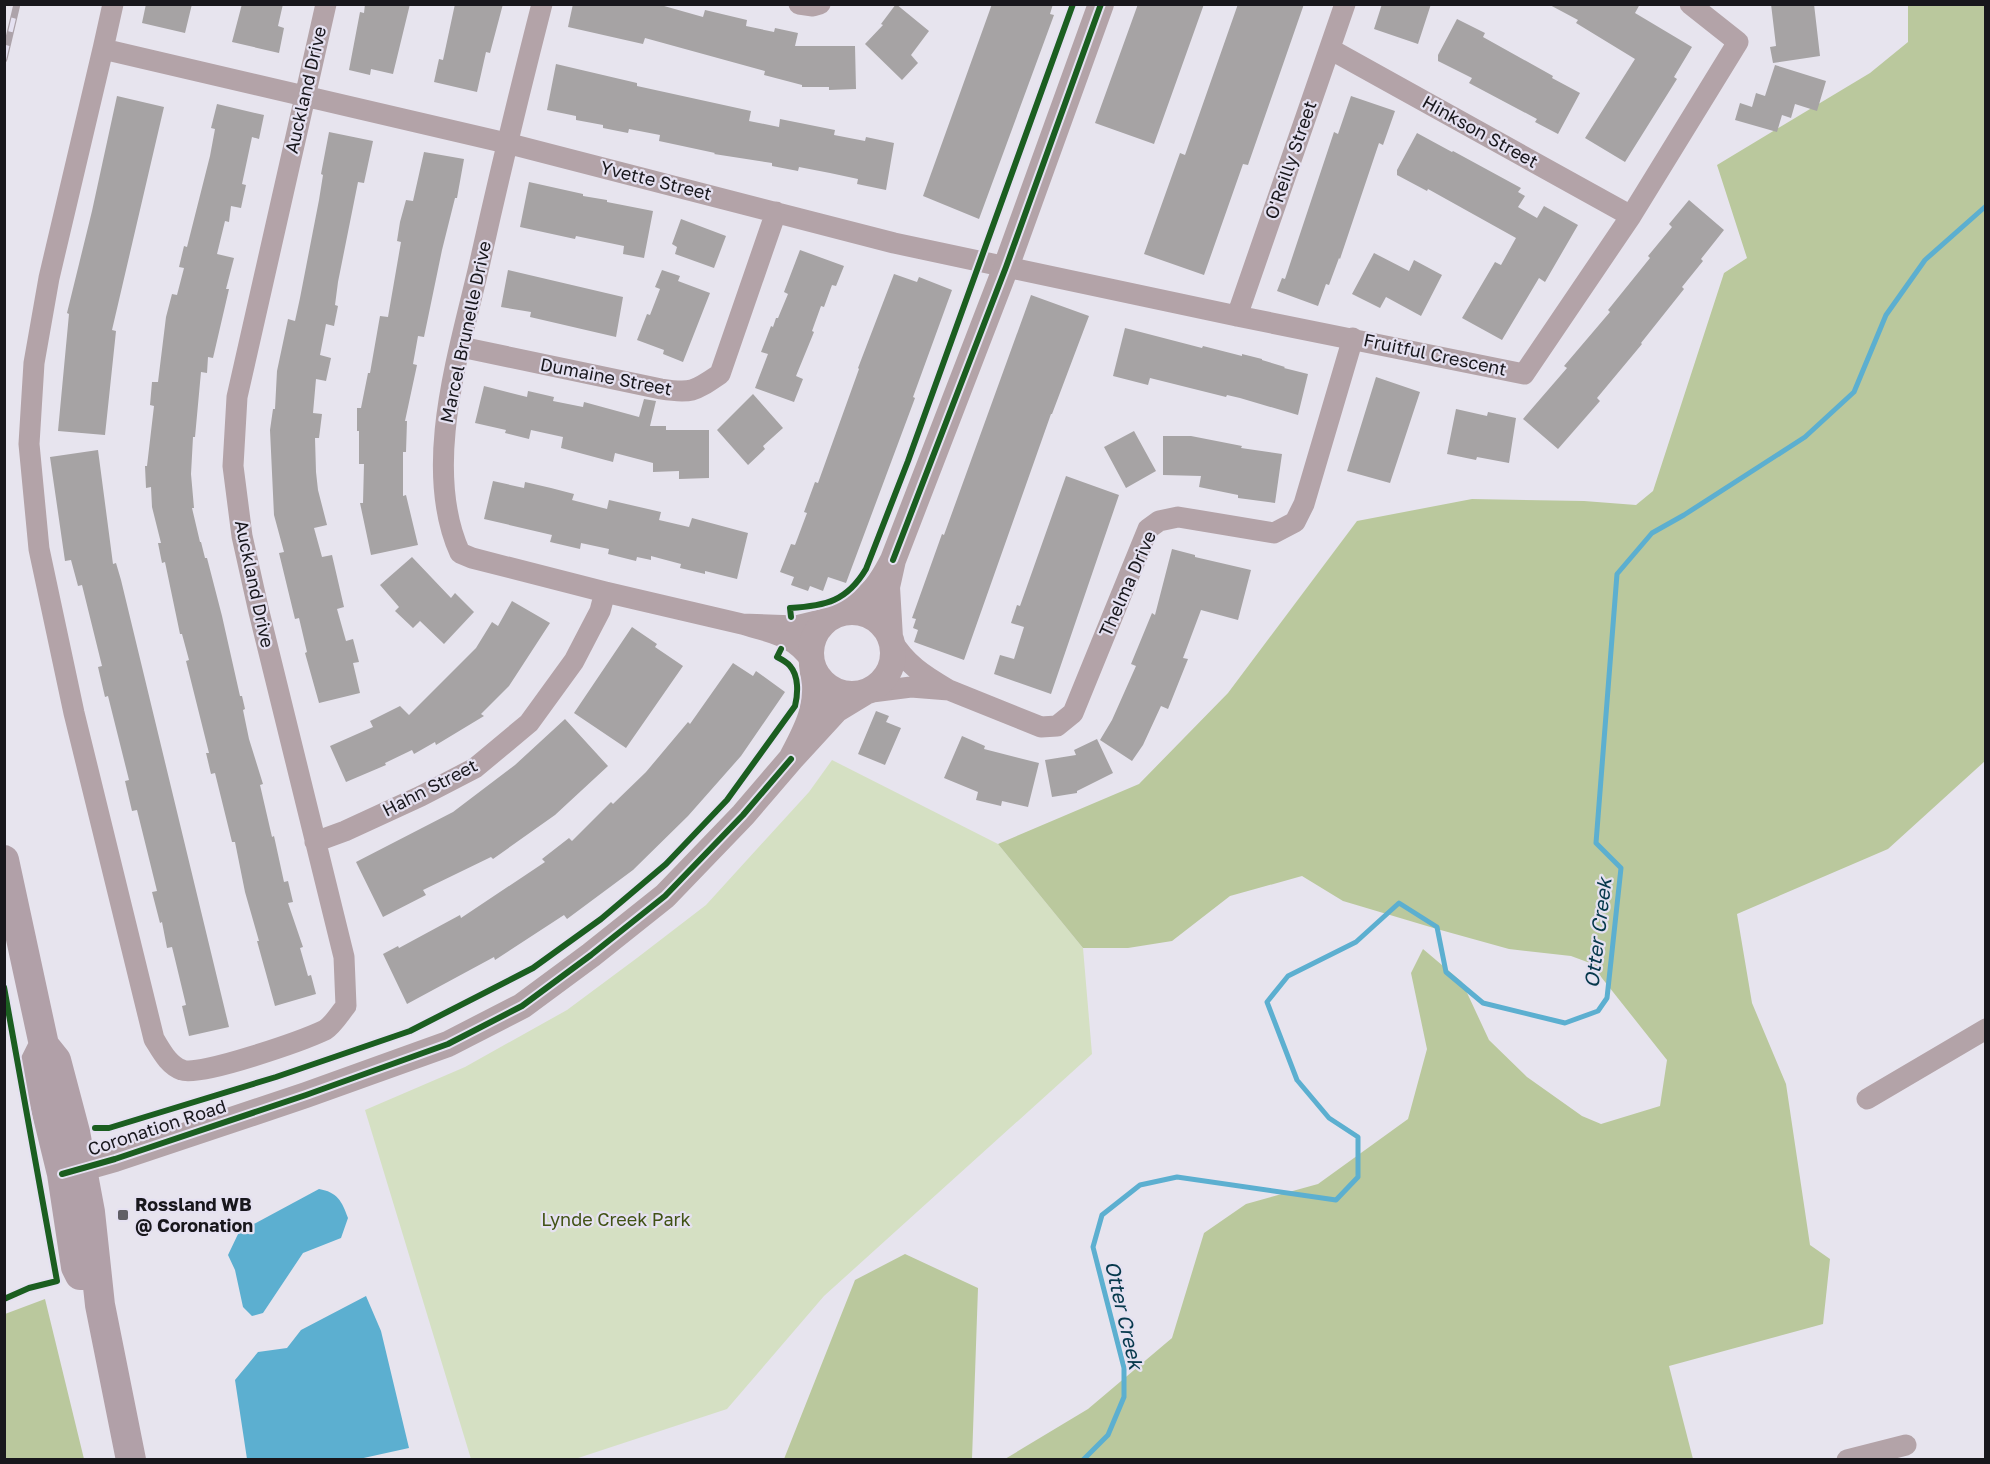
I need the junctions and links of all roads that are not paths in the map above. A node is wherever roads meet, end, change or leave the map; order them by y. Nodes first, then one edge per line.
1 (113, 4) edge
2 (326, 4) edge
3 (542, 4) edge
4 (799, 4) edge
5 (820, 4) edge
6 (1101, 4) edge
7 (1345, 4) edge
8 (1690, 4) edge
9 (103, 49) junction
10 (1330, 49) junction
11 (305, 96) junction
12 (506, 143) junction
13 (776, 212) junction
14 (1631, 216) junction
15 (1006, 267) junction
16 (1237, 316) junction
17 (1353, 338) junction
18 (461, 347) junction
19 (893, 560) junction
20 (605, 592) junction
21 (833, 617) junction
22 (742, 624) junction
23 (890, 638) junction
24 (812, 662) junction
25 (864, 693) junction
26 (957, 693) junction
27 (791, 759) junction
28 (315, 842) junction
29 (4, 860) edge
30 (1986, 1029) edge
31 (1867, 1099) dead end
32 (72, 1171) junction
33 (1906, 1444) dead end
34 (131, 1460) edge
35 (1847, 1460) edge

1 - 9 street
2 - 11 street, Auckland Drive
3 - 12 street, Marcel Brunelle Drive
4 - 5 street
6 - 15 street
7 - 10 street, O'Reilly Street
8 - 14 street, Fruitful Crescent
9 - 11 street, Yvette Street
9 - 28 street, Auckland Drive
10 - 14 street, Hinkson Street
10 - 16 street, O'Reilly Street
11 - 12 street, Yvette Street
11 - 28 street, Auckland Drive
12 - 13 street, Yvette Street
12 - 18 street, Marcel Brunelle Drive
13 - 15 street, Yvette Street
13 - 18 street, Dumaine Street
14 - 17 street, Fruitful Crescent
15 - 16 street, Fruitful Crescent
15 - 19 street
16 - 17 street, Fruitful Crescent
17 - 26 street, Thelma Drive
18 - 20 street, Marcel Brunelle Drive
19 - 21 street
19 - 23 street
20 - 22 street, Marcel Brunelle Drive
20 - 28 street, Hahn Street
21 - 22 street, Marcel Brunelle Drive
21 - 23 street
21 - 24 street
22 - 24 street, Marcel Brunelle Drive
23 - 25 street
23 - 26 street, Thelma Drive
24 - 25 street
24 - 27 street, Coronation Road
25 - 26 street, Thelma Drive
25 - 27 street, Coronation Road
27 - 32 street, Coronation Road
29 - 32 main road
30 - 31 street
32 - 34 main road
33 - 35 street

